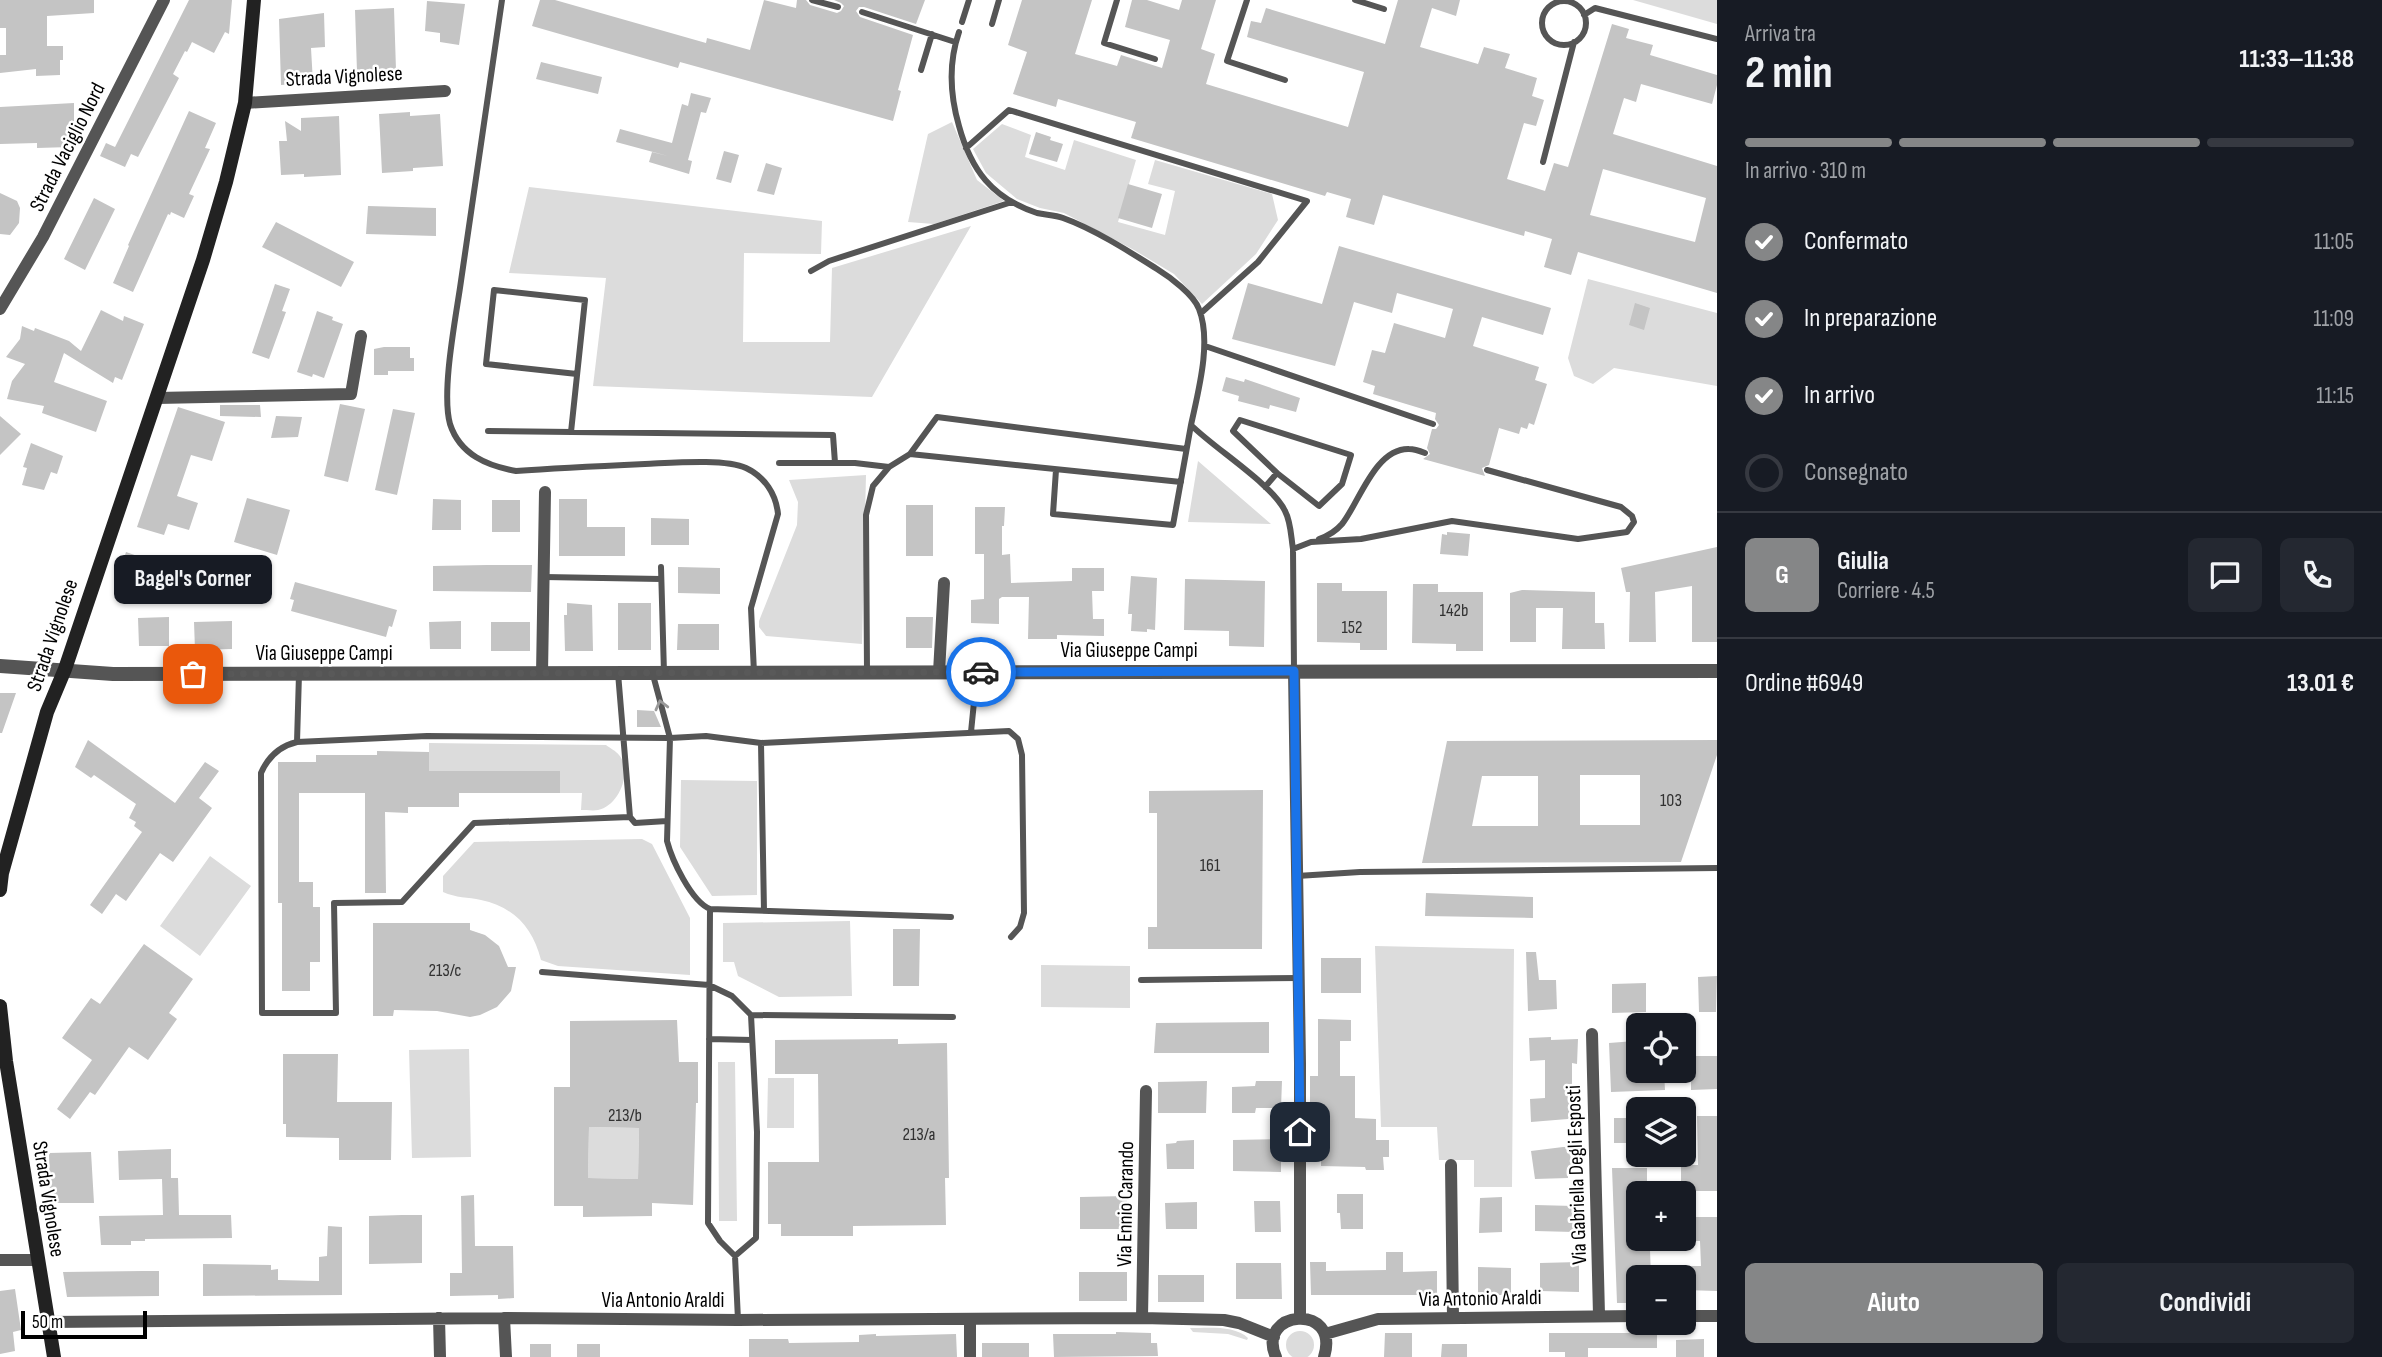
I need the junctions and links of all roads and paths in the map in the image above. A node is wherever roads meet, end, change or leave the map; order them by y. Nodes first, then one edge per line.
1 (164, 0) edge
2 (254, 0) edge
3 (502, 0) edge
4 (811, 0) edge
5 (968, 0) edge
6 (999, 0) edge
7 (1117, 0) edge
8 (1247, 0) edge
9 (1355, 0) edge
10 (1556, 1) edge
11 (838, 7) dead end
12 (1384, 9) dead end
13 (862, 12) dead end
14 (1584, 15) junction
15 (962, 22) dead end
16 (992, 24) dead end
17 (959, 32) dead end
18 (932, 34) junction
19 (1717, 39) edge
20 (956, 42) junction
21 (1574, 42) junction
22 (1155, 58) dead end
23 (921, 70) dead end
24 (1285, 80) dead end
25 (445, 91) dead end
26 (246, 103) junction
27 (966, 148) junction
28 (1543, 162) dead end
29 (1012, 202) junction
30 (811, 271) dead end
31 (0, 309) edge
32 (1201, 313) junction
33 (361, 336) dead end
34 (1205, 346) junction
35 (577, 374) junction
36 (157, 398) junction
37 (1433, 424) dead end
38 (1191, 425) junction
39 (488, 430) dead end
40 (571, 432) junction
41 (1186, 449) junction
42 (1425, 453) dead end
43 (910, 454) junction
44 (779, 463) dead end
45 (835, 463) junction
46 (889, 467) junction
47 (1056, 470) junction
48 (1487, 470) dead end
49 (1277, 473) junction
50 (1181, 482) junction
51 (1265, 488) junction
52 (545, 492) dead end
53 (1311, 542) junction
54 (1293, 549) junction
55 (661, 567) dead end
56 (544, 577) junction
57 (661, 579) junction
58 (944, 583) dead end
59 (0, 666) edge
60 (65, 669) junction
61 (1294, 671) junction
62 (1717, 671) edge
63 (867, 672) junction
64 (939, 672) junction
65 (977, 672) junction
66 (618, 673) junction
67 (659, 673) junction
68 (299, 674) junction
69 (542, 674) junction
70 (754, 674) junction
71 (971, 732) junction
72 (622, 736) junction
73 (670, 738) junction
74 (297, 742) junction
75 (761, 743) junction
76 (630, 817) junction
77 (667, 821) junction
78 (1717, 868) edge
79 (1, 873) edge
80 (1297, 876) junction
81 (0, 890) edge
82 (710, 909) junction
83 (764, 911) junction
84 (951, 917) dead end
85 (1011, 937) dead end
86 (542, 972) dead end
87 (1298, 978) junction
88 (1141, 981) dead end
89 (709, 985) junction
90 (0, 1006) edge
91 (751, 1015) junction
92 (953, 1017) dead end
93 (1592, 1034) dead end
94 (709, 1039) junction
95 (752, 1040) junction
96 (3, 1061) edge
97 (1146, 1091) dead end
98 (1451, 1165) dead end
99 (735, 1256) junction
100 (0, 1259) edge
101 (38, 1259) junction
102 (1600, 1315) junction
103 (1626, 1315) edge
104 (1696, 1316) edge
105 (1717, 1316) edge
106 (439, 1318) junction
107 (504, 1318) junction
108 (1142, 1318) junction
109 (1300, 1318) junction
110 (1453, 1318) junction
111 (970, 1319) junction
112 (738, 1320) junction
113 (48, 1322) junction
114 (1325, 1334) junction
115 (1274, 1337) junction
116 (54, 1357) edge
117 (440, 1357) edge
118 (506, 1357) edge
119 (971, 1357) edge
120 (1276, 1357) edge
121 (1324, 1357) edge

1 - 31 street, Strada Vaciglio Nord
2 - 26 main road, Strada Vignolese
3 - 70 lane
4 - 11 lane
5 - 15 lane
6 - 16 lane
7 - 22 lane
8 - 24 lane
9 - 12 lane
10 - 14 lane
10 - 21 lane
13 - 18 lane
14 - 19 lane
14 - 21 lane
17 - 20 lane
18 - 20 lane
18 - 23 lane
20 - 27 lane
21 - 28 lane
25 - 26 street, Strada Vignolese
26 - 36 main road, Strada Vignolese
27 - 29 lane
27 - 32 lane
29 - 30 lane
29 - 32 lane
32 - 34 lane
33 - 36 street
34 - 37 lane
34 - 38 lane
35 - 35 lane
35 - 40 lane
36 - 60 main road, Strada Vignolese
38 - 41 lane
38 - 51 lane
39 - 40 lane
40 - 45 lane
41 - 43 lane
41 - 50 lane
42 - 53 lane
43 - 46 lane
43 - 47 lane
44 - 45 lane
45 - 46 lane
46 - 63 lane
47 - 50 lane
47 - 50 lane
48 - 53 lane
49 - 49 lane
49 - 51 lane
51 - 54 lane
52 - 56 street
53 - 54 lane
54 - 61 lane
55 - 57 lane
56 - 57 lane
56 - 69 street
57 - 67 lane
58 - 64 street
59 - 60 street, Via Giuseppe Campi
60 - 68 street, Via Giuseppe Campi
60 - 79 main road, Strada Vignolese
61 - 62 street, Via Giuseppe Campi
61 - 65 street, Via Giuseppe Campi
61 - 80 street
63 - 64 street, Via Giuseppe Campi
63 - 70 street, Via Giuseppe Campi
64 - 65 street, Via Giuseppe Campi
65 - 71 lane
66 - 67 street, Via Giuseppe Campi
66 - 69 street, Via Giuseppe Campi
66 - 72 lane
67 - 70 street, Via Giuseppe Campi
73 -> 67 lane
68 - 69 street, Via Giuseppe Campi
68 - 74 lane
71 - 75 lane
71 - 85 lane
72 - 73 lane
72 - 74 lane
72 - 76 lane
73 - 75 lane
73 - 77 lane
74 - 76 lane
75 - 83 lane
76 - 77 lane
77 - 82 lane
78 - 80 lane
79 - 81 main road, Strada Vignolese
80 - 87 street
82 - 83 lane
82 - 89 lane
83 - 84 lane
86 - 89 lane
87 - 88 lane
87 - 109 street
89 - 91 lane
89 - 94 lane
90 - 96 main road, Strada Vignolese
91 - 92 lane
91 - 95 lane
93 - 102 street, Via Gabriella Degli Esposti
94 - 95 lane
94 - 99 lane
95 - 99 lane
96 - 101 main road, Strada Vignolese
97 - 108 street, Via Ennio Carando
98 - 110 street
99 - 112 lane
100 - 101 street
101 - 113 main road, Strada Vignolese
102 - 103 street, Via Antonio Araldi
102 - 110 street, Via Antonio Araldi
104 - 105 street
106 - 107 street, Via Antonio Araldi
106 - 113 street, Via Antonio Araldi
106 - 117 street
107 - 112 street, Via Antonio Araldi
107 - 118 street
108 - 111 street, Via Antonio Araldi
108 - 115 street, Via Antonio Araldi
109 - 114 street
109 - 115 street
110 - 114 street, Via Antonio Araldi
111 - 112 street, Via Antonio Araldi
111 - 119 street
113 - 116 main road, Strada Vignolese
114 - 121 street
115 - 120 street

